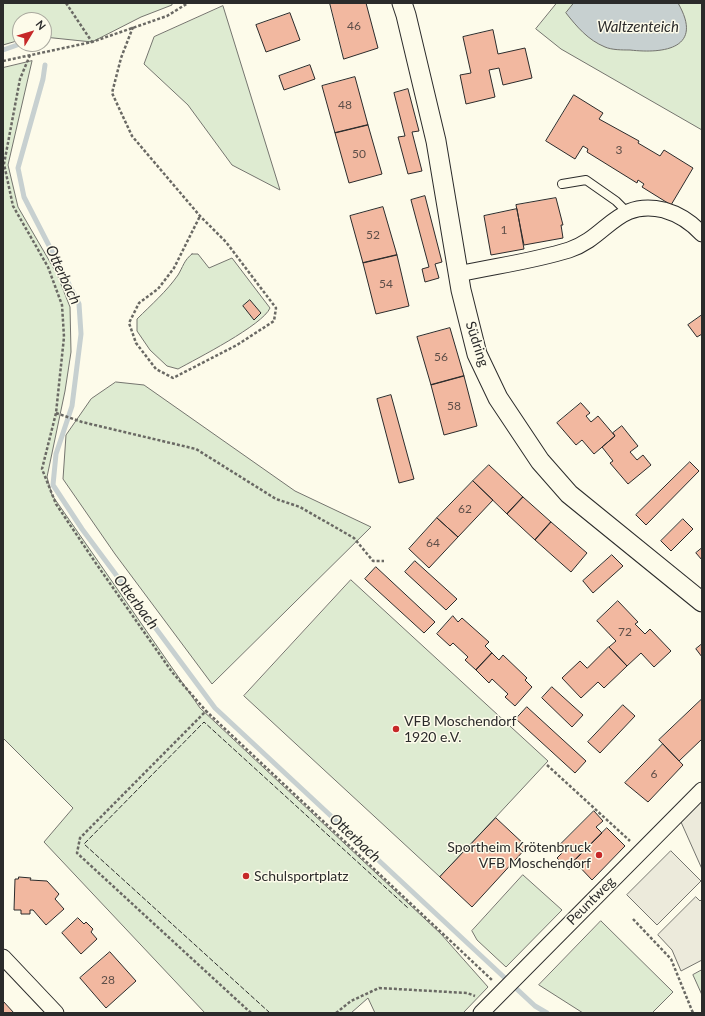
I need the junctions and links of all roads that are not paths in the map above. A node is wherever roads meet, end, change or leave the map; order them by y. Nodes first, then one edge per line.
1 (402, 3) edge
2 (562, 184) dead end
3 (627, 212) junction
4 (702, 234) edge
5 (459, 274) junction
6 (702, 602) edge
7 (702, 790) edge
8 (3, 958) edge
9 (486, 1008) edge
10 (56, 1013) edge

1 - 5 street, Südring
2 - 3 lane
3 - 4 street
3 - 5 street
5 - 6 street, Südring
7 - 9 street, Peuntweg
8 - 10 street

